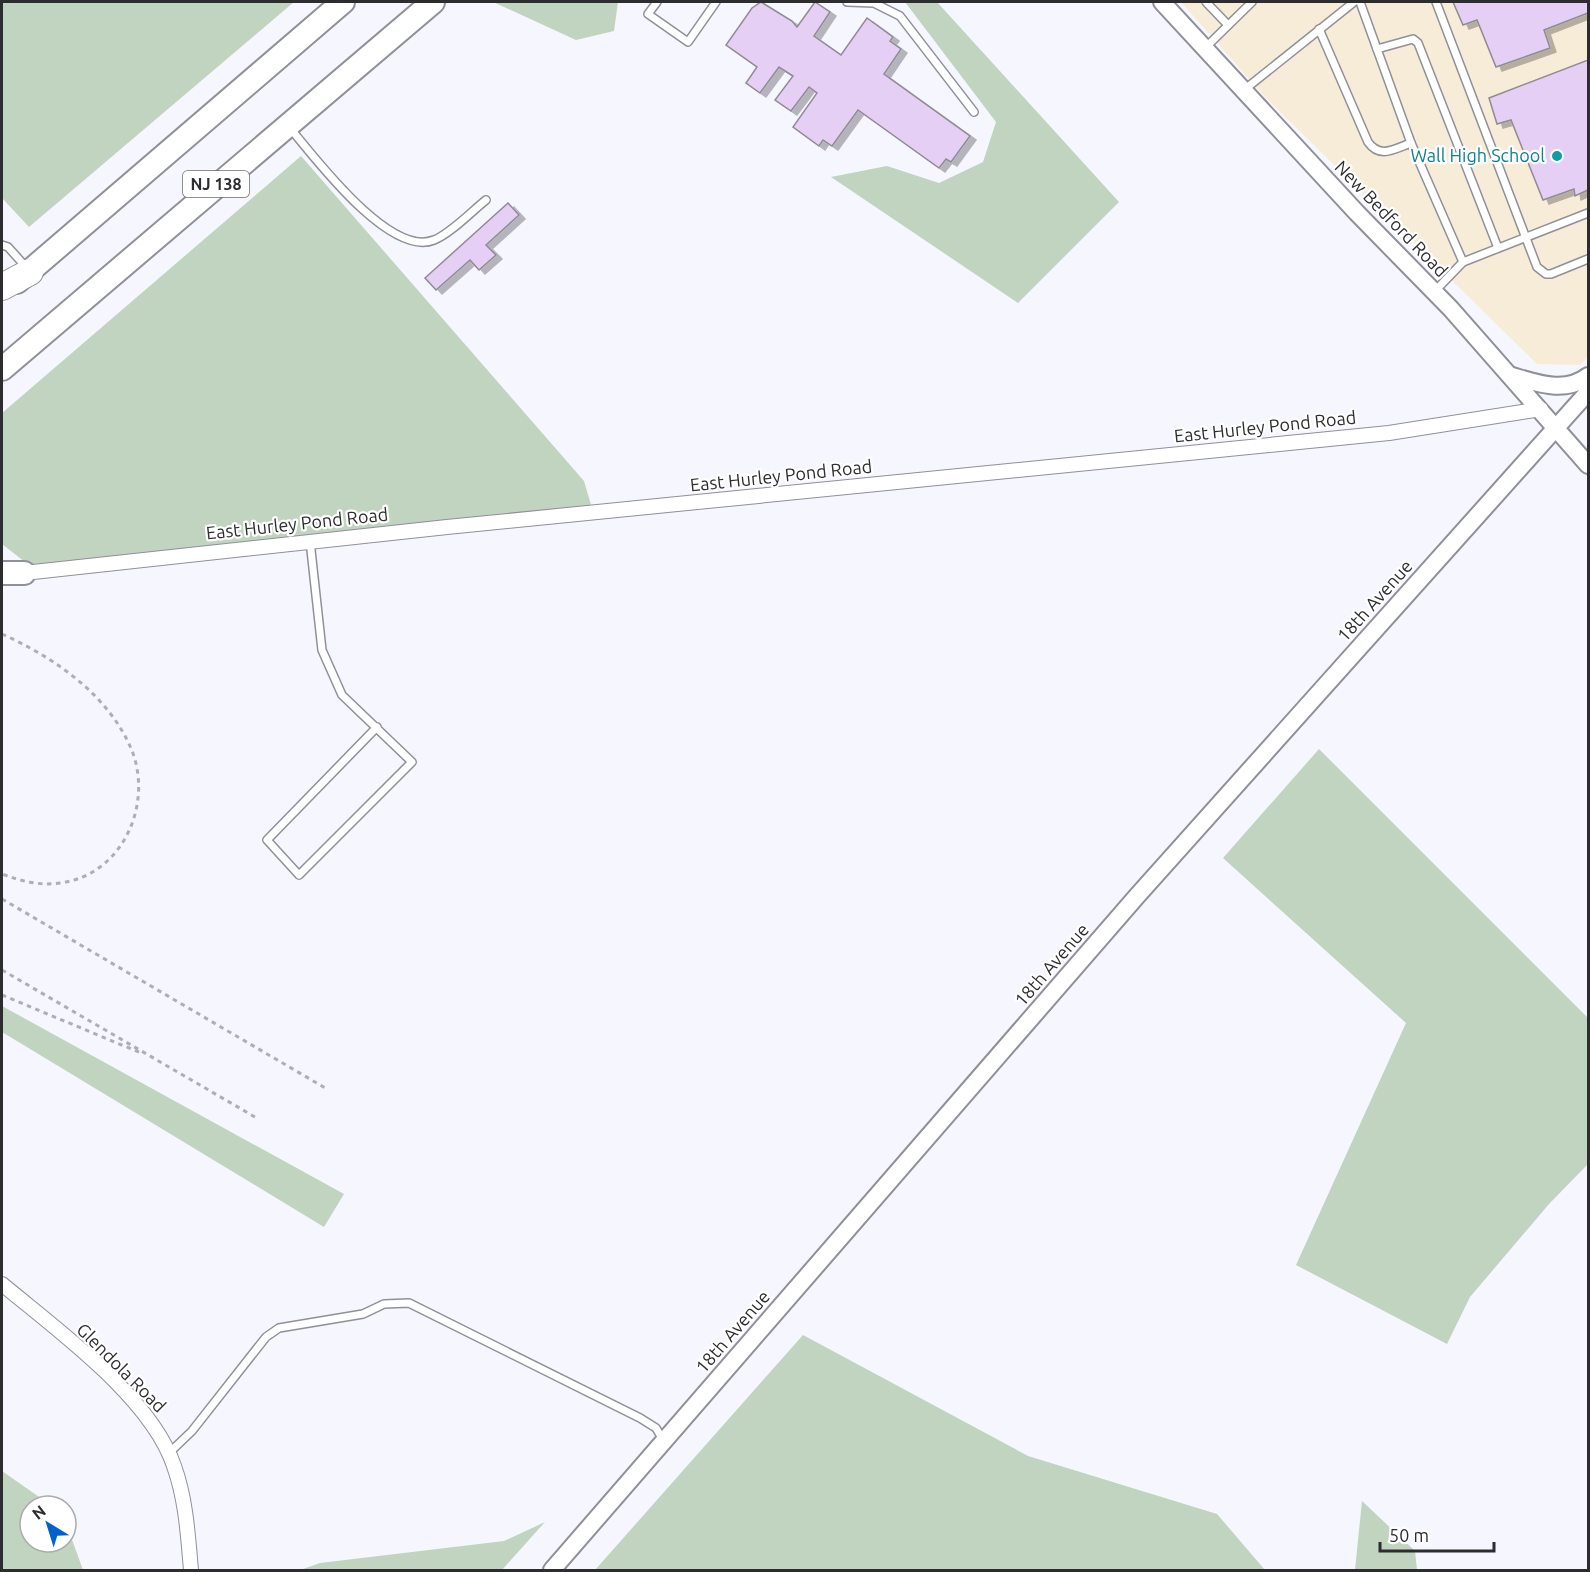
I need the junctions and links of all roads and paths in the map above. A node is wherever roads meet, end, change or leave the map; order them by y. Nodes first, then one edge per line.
1 (343, 2) edge
2 (433, 2) edge
3 (657, 2) edge
4 (716, 2) edge
5 (847, 2) edge
6 (1162, 2) edge
7 (1206, 2) edge
8 (1252, 2) edge
9 (1354, 2) edge
10 (1359, 2) edge
11 (1435, 2) edge
12 (1228, 25) junction
13 (1319, 29) junction
14 (1205, 48) junction
15 (1377, 49) junction
16 (1244, 90) junction
17 (974, 112) dead end
18 (287, 123) junction
19 (1411, 142) junction
20 (486, 200) dead end
21 (1588, 213) edge
22 (1526, 237) junction
23 (2, 239) edge
24 (5, 246) edge
25 (1498, 248) junction
26 (1588, 260) edge
27 (1463, 262) junction
28 (30, 272) junction
29 (2, 287) edge
30 (1434, 292) junction
31 (2, 296) edge
32 (2, 369) edge
33 (1512, 376) junction
34 (1588, 376) edge
35 (1588, 392) edge
36 (1541, 409) junction
37 (1555, 428) junction
38 (1588, 465) edge
39 (310, 541) junction
40 (13, 573) edge
41 (2, 634) edge
42 (377, 728) junction
43 (2, 874) edge
44 (2, 899) edge
45 (2, 970) edge
46 (2, 995) edge
47 (152, 1057) junction
48 (327, 1089) dead end
49 (255, 1116) dead end
50 (2, 1284) edge
51 (664, 1442) junction
52 (169, 1452) junction
53 (191, 1570) edge
54 (552, 1570) edge

1 - 28 highway, NJ 138
2 - 18 highway, NJ 138
3 - 4 lane
5 - 17 lane
6 - 14 street, New Bedford Road
7 - 12 lane
8 - 12 lane
9 - 13 lane
10 - 15 lane
11 - 22 lane
12 - 14 lane
13 - 16 lane
13 - 19 lane
14 - 16 street, New Bedford Road
15 - 19 lane
15 - 25 lane
16 - 30 street, New Bedford Road
18 - 20 lane
18 - 32 highway, NJ 138
19 - 27 lane
21 - 22 lane
22 - 25 lane
22 - 26 lane
23 - 24 lane
24 - 28 lane
25 - 27 lane
27 - 30 lane
28 - 29 highway
28 - 31 highway, NJ 138
30 - 33 street, New Bedford Road
33 - 34 street
33 - 36 street, New Bedford Road
35 - 37 street, 18th Avenue
36 - 37 street, New Bedford Road
36 - 39 street, East Hurley Pond Road
37 - 38 street, New Bedford Road
37 - 51 street, 18th Avenue
39 - 40 street, East Hurley Pond Road
39 - 42 lane
41 - 43 path
42 - 42 lane
44 - 48 path
45 - 47 path
46 - 47 path
47 - 49 path
50 - 52 street, Glendola Road
51 - 52 lane
51 - 54 street, 18th Avenue
52 - 53 street, Glendola Road

